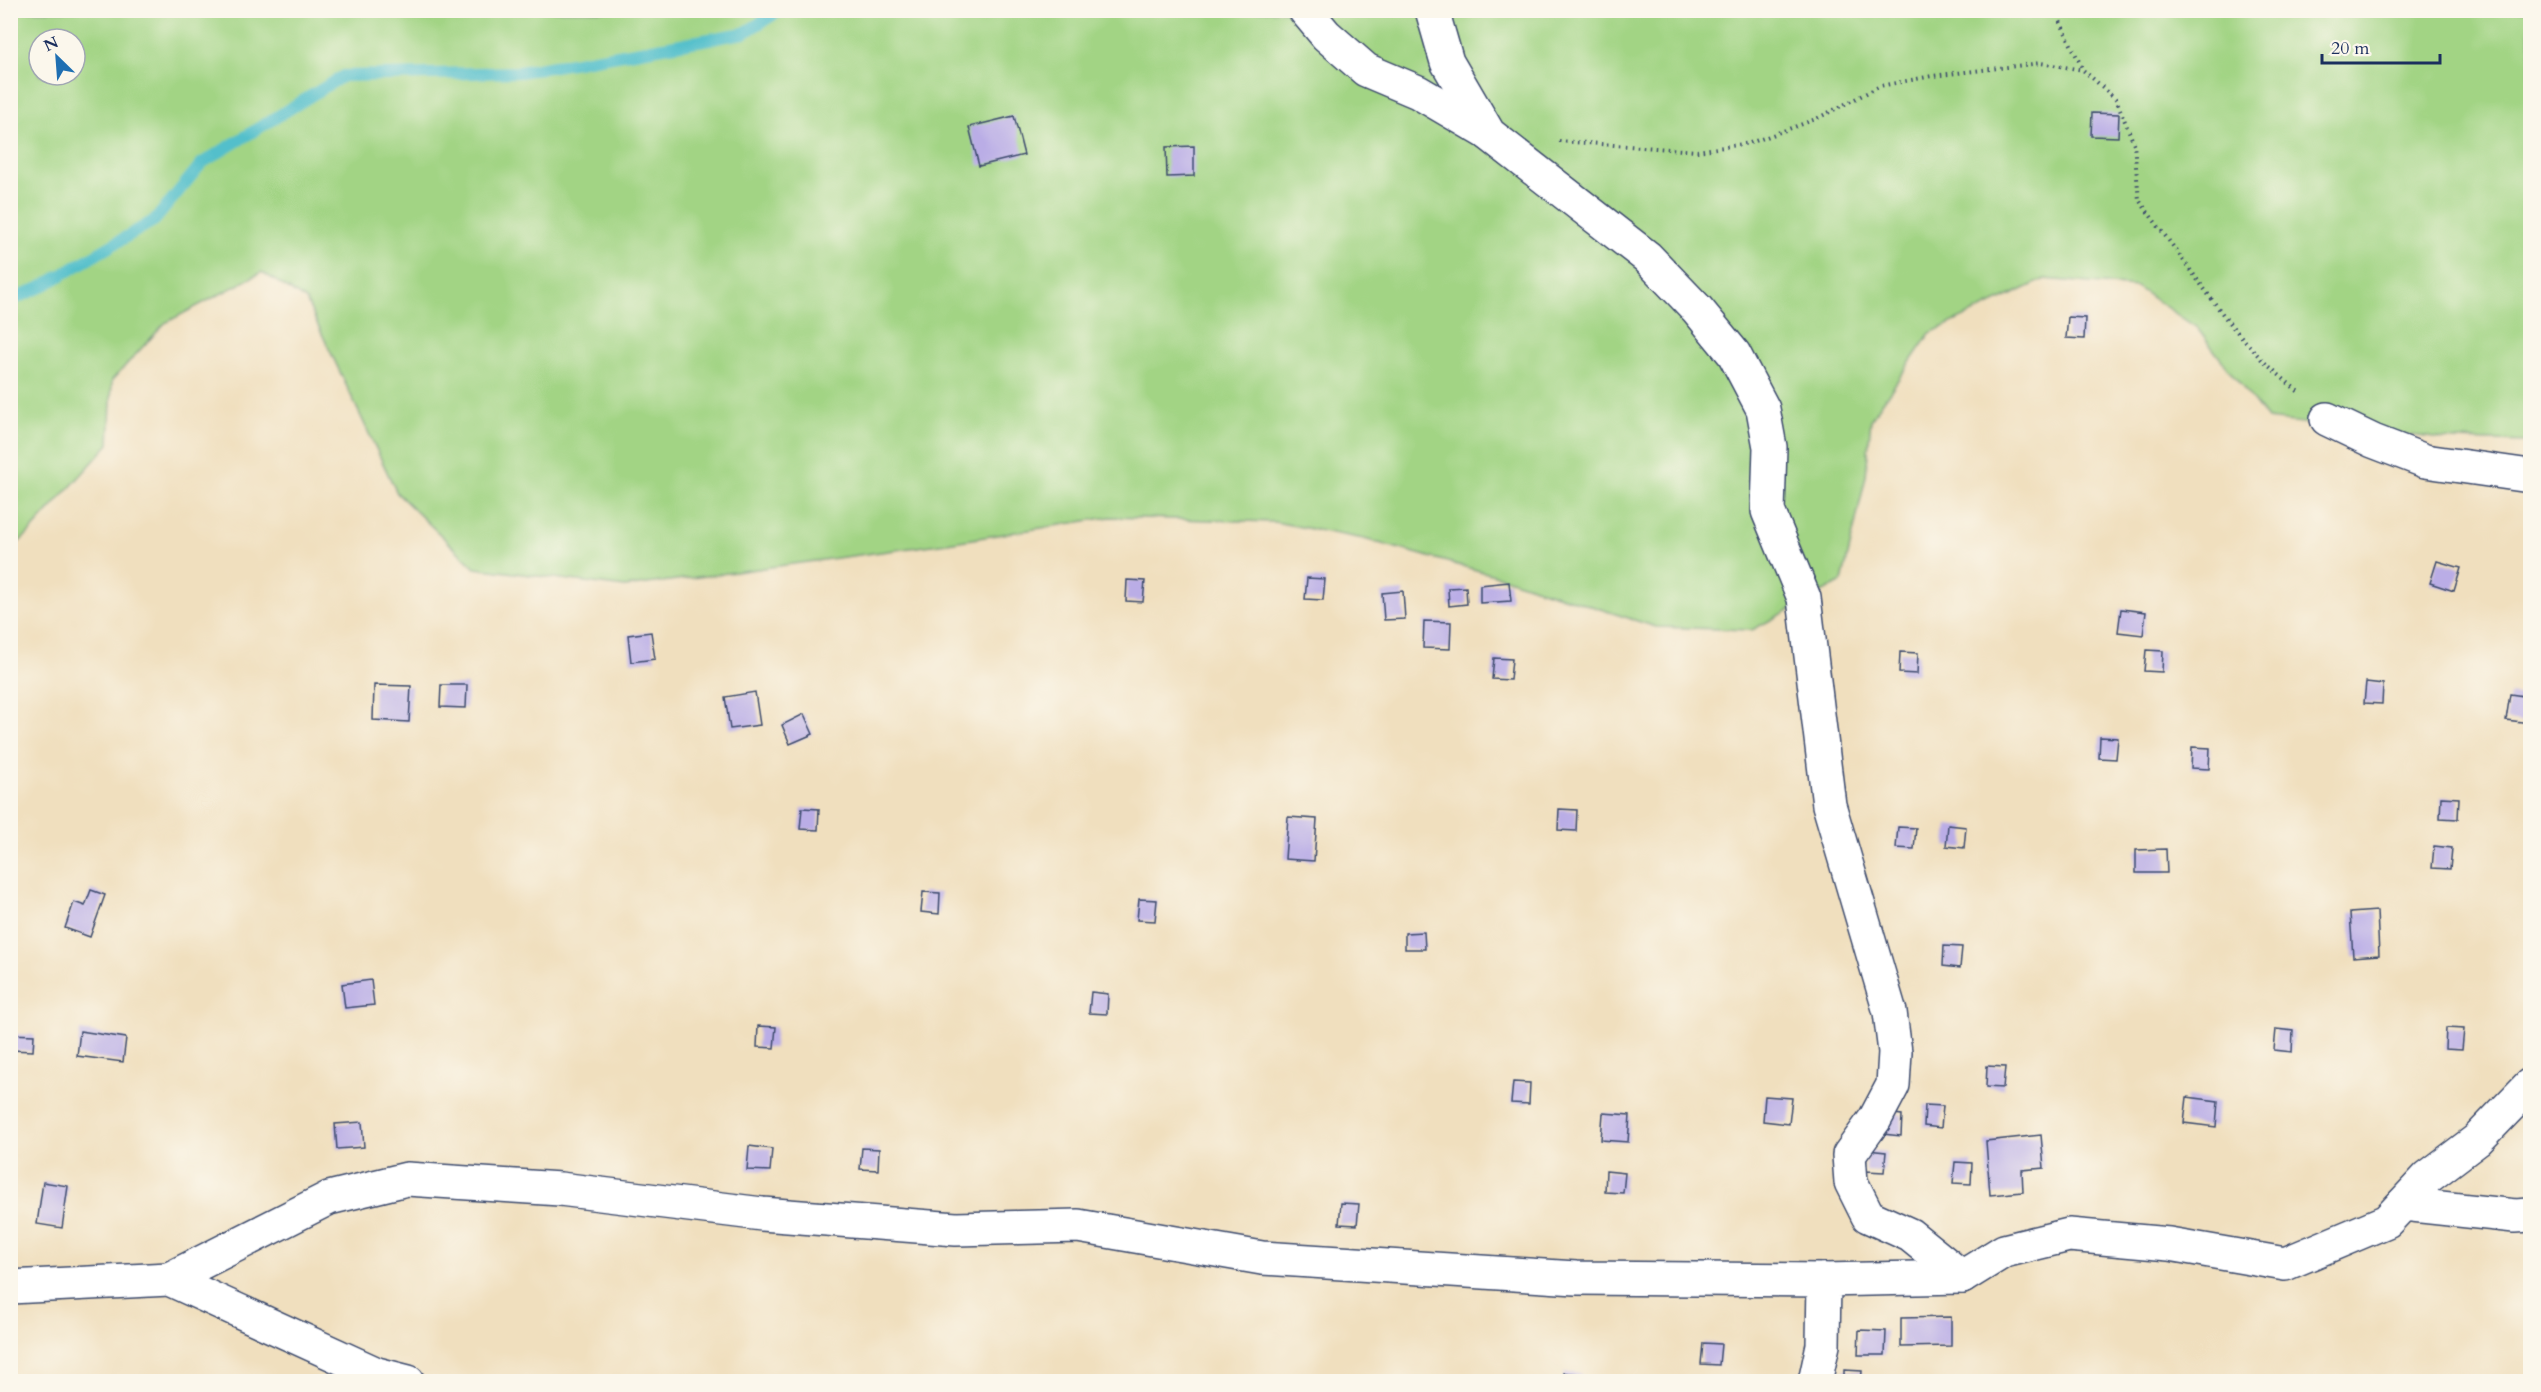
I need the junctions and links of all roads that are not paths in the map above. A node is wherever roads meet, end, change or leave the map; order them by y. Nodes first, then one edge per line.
1 (1305, 10) edge
2 (1432, 10) edge
3 (1489, 134) junction
4 (2327, 419) road end
5 (2530, 476) edge
6 (2530, 1084) edge
7 (2403, 1204) junction
8 (2530, 1215) edge
9 (1962, 1277) junction
10 (169, 1279) junction
11 (1824, 1280) junction
12 (10, 1287) edge
13 (408, 1382) edge
14 (1815, 1382) edge

1 - 3 street
2 - 3 street
3 - 9 street
4 - 5 street
6 - 7 street
7 - 8 street
7 - 9 street
9 - 11 street
10 - 11 street
10 - 12 street
10 - 13 street
11 - 14 street

